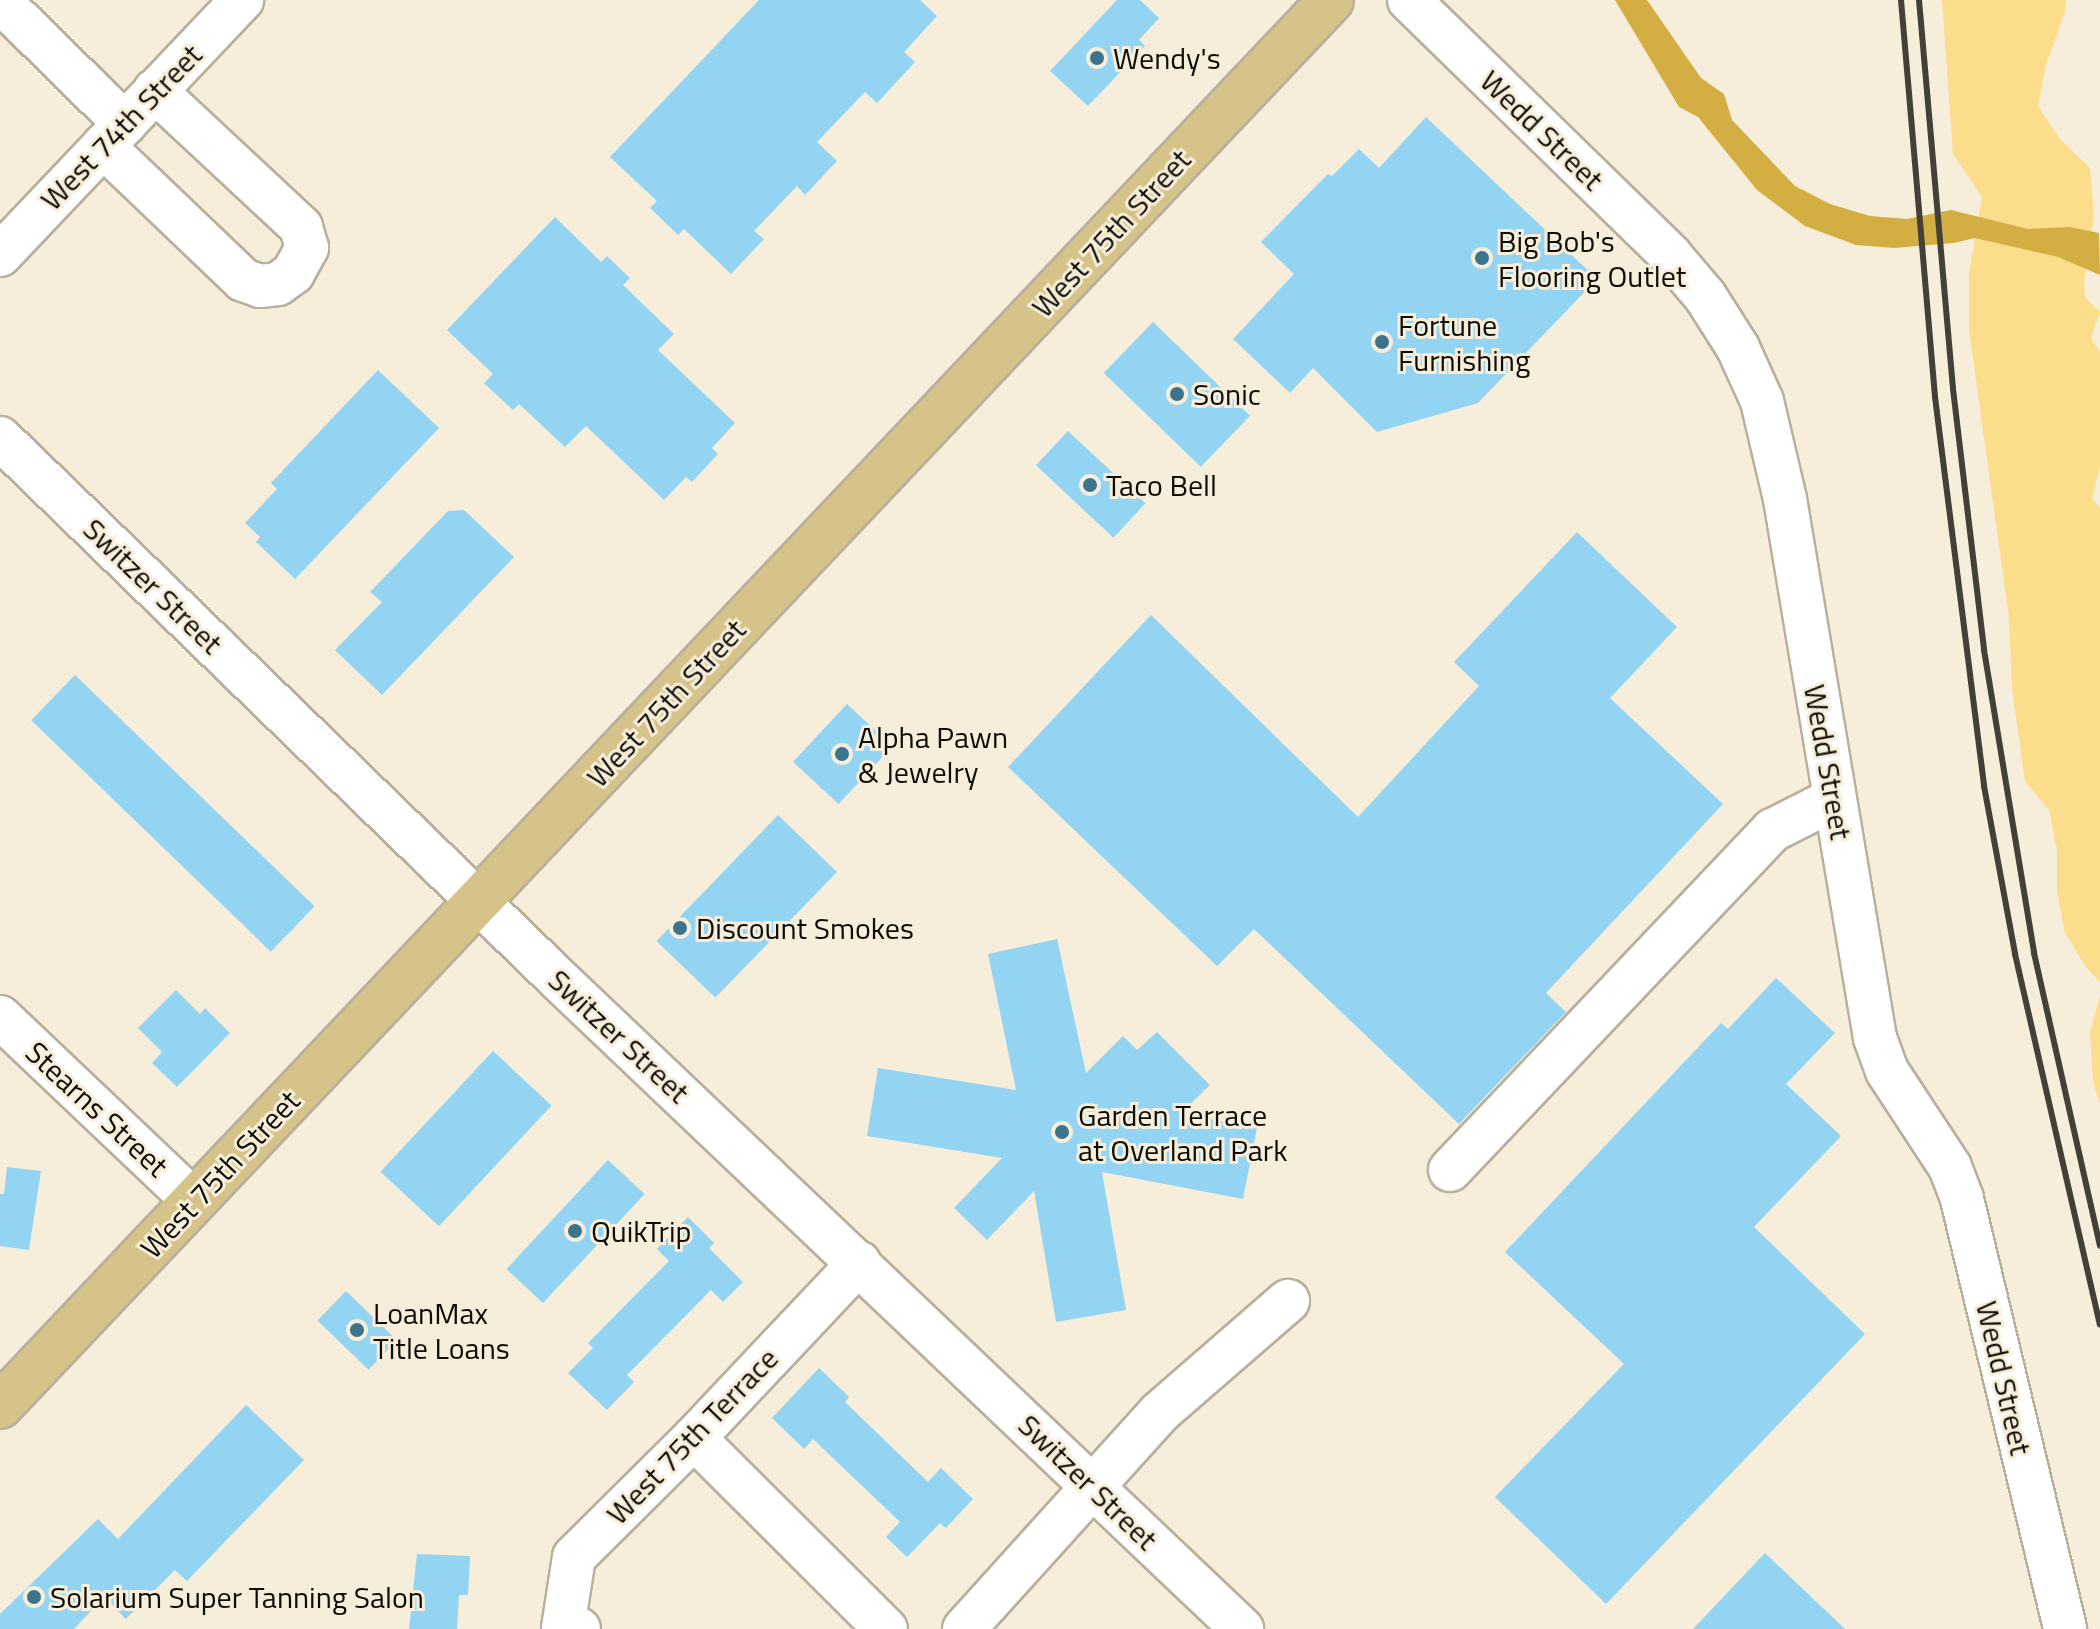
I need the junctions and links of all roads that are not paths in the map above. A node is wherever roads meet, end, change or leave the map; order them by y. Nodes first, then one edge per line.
1 (242, 0) edge
2 (1331, 0) edge
3 (1409, 0) edge
4 (0, 1) edge
5 (155, 91) junction
6 (114, 135) junction
7 (0, 255) edge
8 (0, 438) edge
9 (1834, 799) junction
10 (478, 901) junction
11 (0, 1017) edge
12 (1450, 1170) dead end
13 (194, 1201) junction
14 (859, 1263) junction
15 (1288, 1301) dead end
16 (0, 1406) edge
17 (694, 1438) junction
18 (1094, 1488) junction
19 (571, 1628) edge
20 (886, 1629) edge
21 (964, 1629) edge
22 (1242, 1629) edge
23 (2065, 1629) edge

1 - 5 street, West 74th Street
2 - 10 main road, West 75th Street
3 - 9 street, Wedd Street
4 - 6 street
5 - 6 street, West 74th Street
5 - 6 street
6 - 7 street, West 74th Street
8 - 10 street, Switzer Street
9 - 12 street
9 - 23 street, Wedd Street
10 - 13 main road, West 75th Street
10 - 14 street, Switzer Street
11 - 13 street, Stearns Street
13 - 16 main road, West 75th Street
14 - 17 street, West 75th Terrace
14 - 18 street, Switzer Street
15 - 18 street
17 - 19 street, West 75th Terrace
17 - 20 street
18 - 21 street
18 - 22 street, Switzer Street

